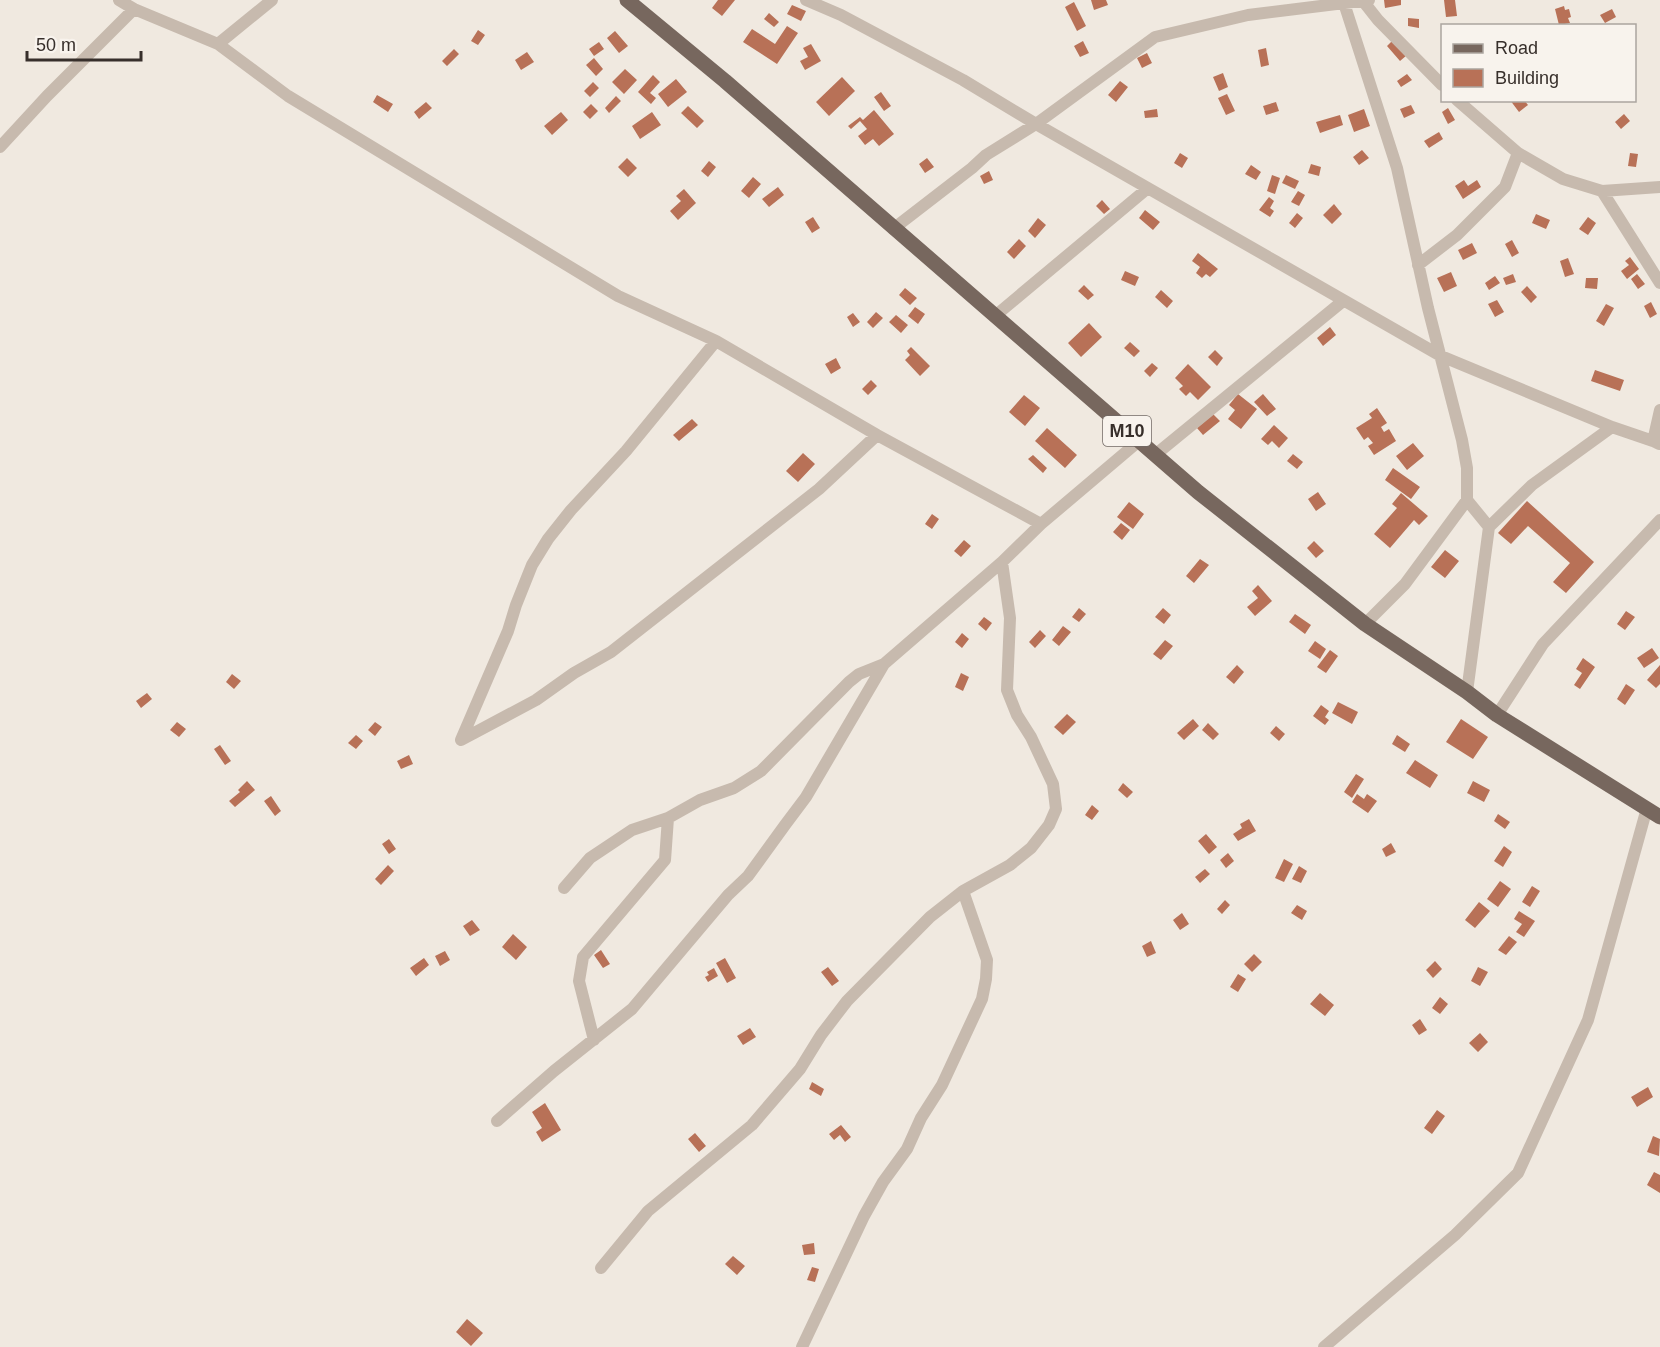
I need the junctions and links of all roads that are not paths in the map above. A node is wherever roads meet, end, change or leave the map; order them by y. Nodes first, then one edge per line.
1 (119, 0) edge
2 (272, 0) edge
3 (627, 0) edge
4 (807, 0) edge
5 (1366, 1) edge
6 (1344, 2) edge
7 (134, 9) junction
8 (218, 44) junction
9 (1441, 83) edge
10 (1460, 102) edge
11 (1036, 124) junction
12 (0, 147) edge
13 (1518, 153) junction
14 (1660, 187) edge
15 (1148, 188) junction
16 (1602, 191) junction
17 (893, 229) junction
18 (1418, 265) junction
19 (1660, 283) edge
20 (1343, 301) junction
21 (995, 316) junction
22 (716, 341) junction
23 (1441, 356) junction
24 (1660, 410) edge
25 (1612, 427) junction
26 (877, 435) junction
27 (1138, 441) junction
28 (1657, 443) edge
29 (1155, 455) junction
30 (1467, 500) junction
31 (1660, 520) edge
32 (1041, 524) junction
33 (1489, 527) junction
34 (1002, 562) junction
35 (1365, 624) junction
36 (884, 664) junction
37 (1467, 692) junction
38 (1497, 715) junction
39 (1647, 808) junction
40 (1660, 817) edge
41 (668, 818) junction
42 (564, 888) dead end
43 (963, 891) junction
44 (594, 1040) junction
45 (497, 1121) dead end
46 (601, 1268) dead end
47 (802, 1347) edge
48 (1324, 1347) edge

1 - 7 street
2 - 8 street
3 - 17 main road, M10
4 - 11 street
5 - 6 street
5 - 9 street
6 - 11 street
6 - 18 street
7 - 8 street
7 - 12 street
8 - 22 street
10 - 13 street
11 - 15 street
11 - 17 street
13 - 16 street
13 - 18 street
14 - 16 street
15 - 20 street
15 - 21 street
16 - 19 street
17 - 21 main road, M10
18 - 23 street
20 - 23 street
20 - 29 street
21 - 27 main road, M10
22 - 26 street
22 - 26 street
23 - 25 street
23 - 30 street
24 - 28 street
25 - 28 street
25 - 33 street
26 - 32 street
27 - 29 main road, M10
27 - 32 street
29 - 35 main road, M10
30 - 33 street
30 - 35 street
31 - 38 street
32 - 34 street
33 - 37 street
34 - 36 street
34 - 43 street
35 - 37 main road, M10
36 - 41 street
36 - 44 street
37 - 38 main road, M10
38 - 39 main road, M10
39 - 40 main road, M10
39 - 48 street
41 - 42 street
41 - 44 street
43 - 46 street
43 - 47 street
44 - 45 street

